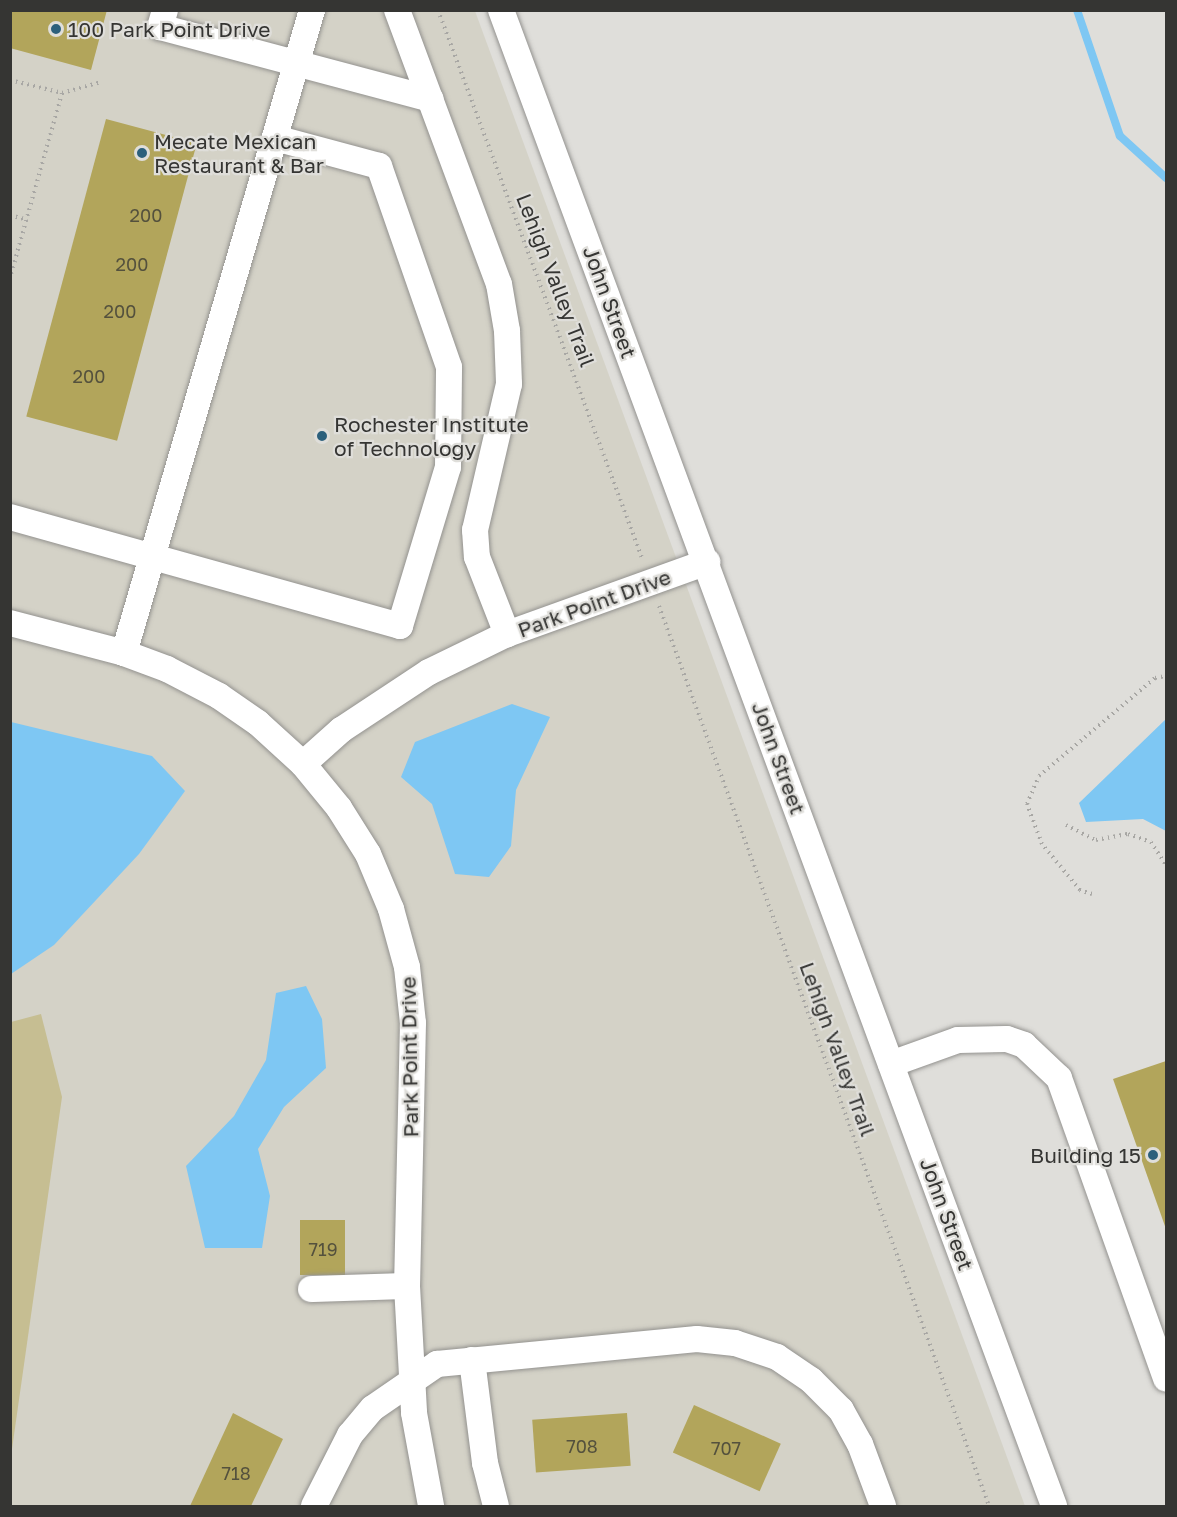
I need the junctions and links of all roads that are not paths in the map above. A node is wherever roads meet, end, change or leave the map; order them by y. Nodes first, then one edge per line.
1 (165, 10) edge
2 (312, 10) edge
3 (397, 10) edge
4 (501, 10) edge
5 (297, 65) junction
6 (431, 99) junction
7 (275, 138) junction
8 (10, 517) edge
9 (150, 557) junction
10 (707, 562) junction
11 (10, 622) edge
12 (507, 634) junction
13 (124, 653) junction
14 (303, 764) junction
15 (891, 1064) junction
16 (407, 1286) junction
17 (311, 1289) dead end
18 (472, 1360) junction
19 (413, 1377) junction
20 (1167, 1378) edge
21 (314, 1506) edge
22 (431, 1506) edge
23 (496, 1506) edge
24 (883, 1506) edge
25 (1054, 1506) edge

1 - 5 street
2 - 5 street
3 - 6 street
4 - 10 street, John Street
5 - 6 street
5 - 7 street
6 - 12 street
7 - 9 street
7 - 9 street
8 - 9 street
9 - 13 street
10 - 12 street, Park Point Drive
10 - 15 street, John Street
11 - 13 street, Park Point Drive
12 - 14 street, Park Point Drive
13 - 14 street, Park Point Drive
14 - 16 street, Park Point Drive
15 - 20 street
15 - 25 street, John Street
16 - 17 street
16 - 19 street, Park Point Drive
18 - 19 street
18 - 23 street
18 - 24 street
19 - 21 street
19 - 22 street, Park Point Drive

